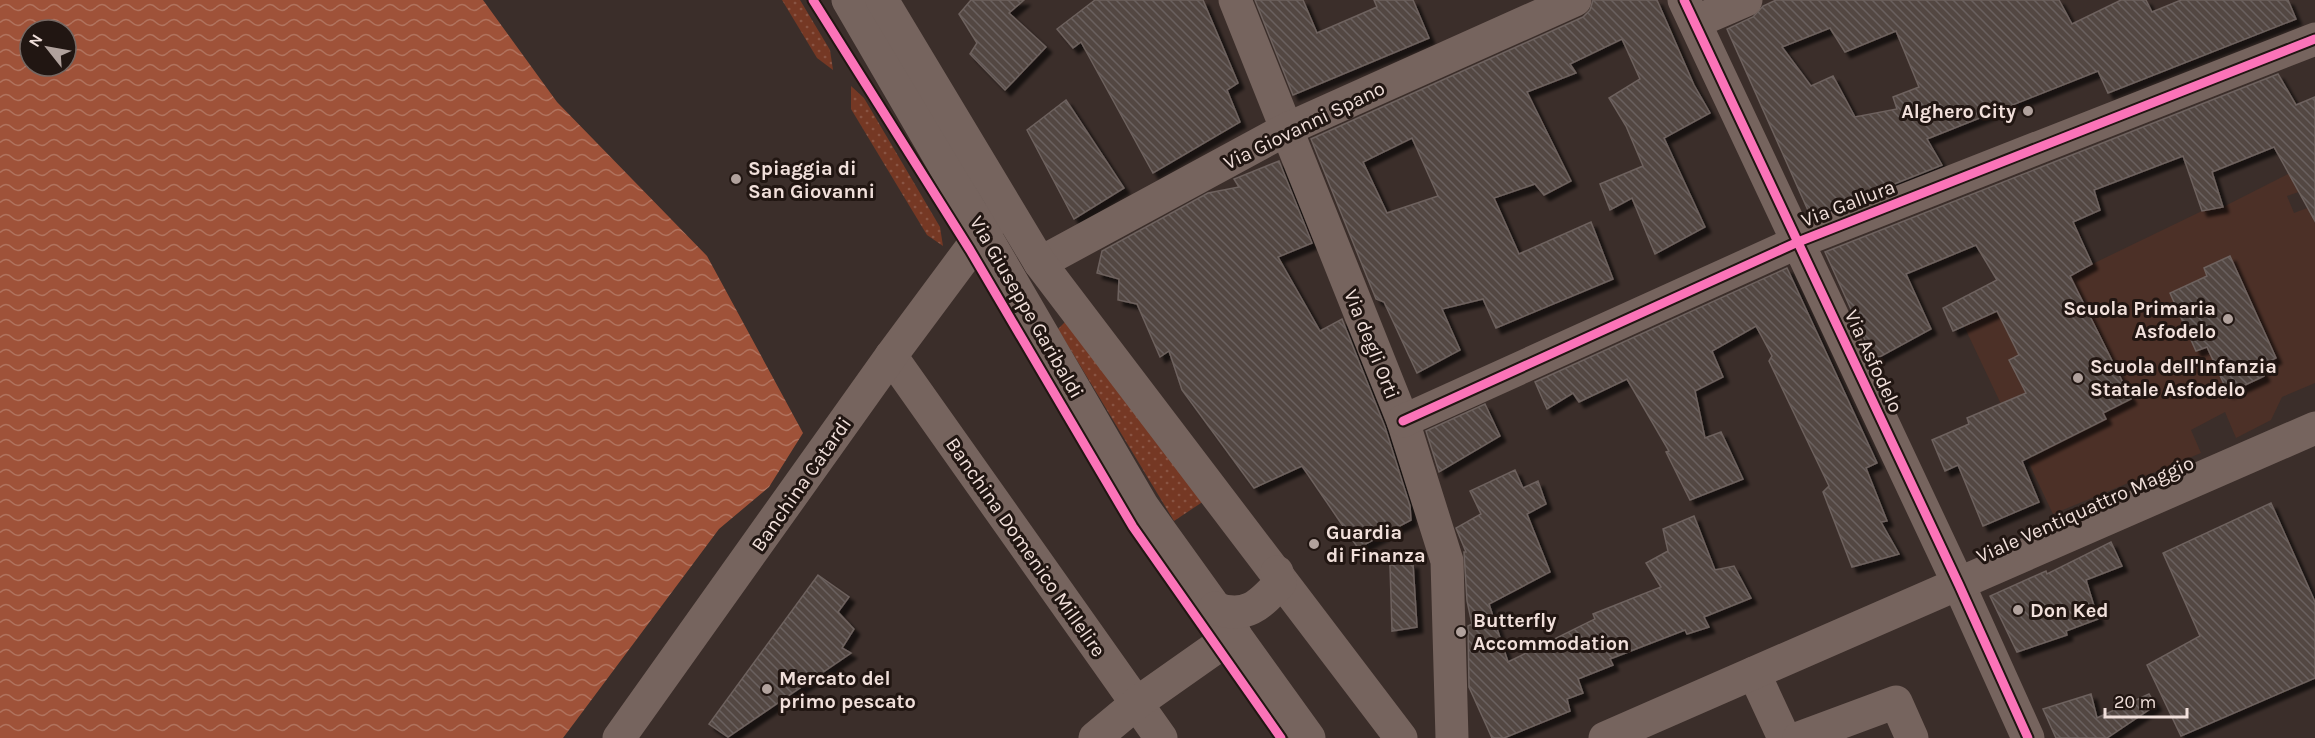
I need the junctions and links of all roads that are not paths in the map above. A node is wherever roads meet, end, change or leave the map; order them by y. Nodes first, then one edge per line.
1 (848, 0) edge
2 (882, 0) edge
3 (1235, 0) edge
4 (1575, 0) edge
5 (1746, 0) edge
6 (1689, 11) edge
7 (2315, 39) edge
8 (1287, 129) junction
9 (998, 224) junction
10 (1798, 242) junction
11 (1040, 263) junction
12 (1079, 314) junction
13 (1044, 335) junction
14 (891, 356) junction
15 (1403, 421) junction
16 (2315, 428) edge
17 (1277, 572) junction
18 (1959, 585) junction
19 (1215, 608) junction
20 (1305, 608) junction
21 (1242, 645) junction
22 (1754, 674) junction
23 (1137, 704) junction
24 (623, 736) edge
25 (1095, 738) edge
26 (1161, 738) edge
27 (1309, 738) edge
28 (1401, 738) edge
29 (1452, 738) edge
30 (1605, 738) edge
31 (1784, 738) edge
32 (1799, 738) edge
33 (1912, 738) edge
34 (2028, 738) edge

1 - 9 street, Via Giuseppe Garibaldi
2 - 9 street, Via Giuseppe Garibaldi
3 - 8 street, Via degli Orti
4 - 8 street, Via Giovanni Spano
5 - 6 street
6 - 10 street, Via Asfodelo
7 - 10 street, Via Gallura
8 - 11 street, Via Giovanni Spano
8 - 15 street, Via degli Orti
9 - 11 street, Via Giuseppe Garibaldi
9 - 13 street, Via Giuseppe Garibaldi
9 - 14 street, Banchina Catardi
10 - 15 street, Via Gallura
10 - 18 street, Via Asfodelo
11 - 12 street, Via Giuseppe Garibaldi
12 - 13 street
12 - 17 street, Via Giuseppe Garibaldi
13 - 19 street, Via Giuseppe Garibaldi
14 - 23 street, Banchina Domenico Millelire
14 - 24 street, Banchina Catardi
15 - 29 street, Via degli Orti
16 - 18 street, Viale Ventiquattro Maggio
17 - 19 street
17 - 20 street, Via Giuseppe Garibaldi
18 - 22 street, Viale Ventiquattro Maggio
18 - 34 street, Via Asfodelo
19 - 21 street, Via Giuseppe Garibaldi
20 - 21 street
20 - 28 street, Via Giuseppe Garibaldi
21 - 23 street
21 - 27 street, Via Giuseppe Garibaldi
22 - 30 street, Viale Ventiquattro Maggio
22 - 31 street
23 - 25 street
23 - 26 street, Banchina Domenico Millelire
32 - 33 street

